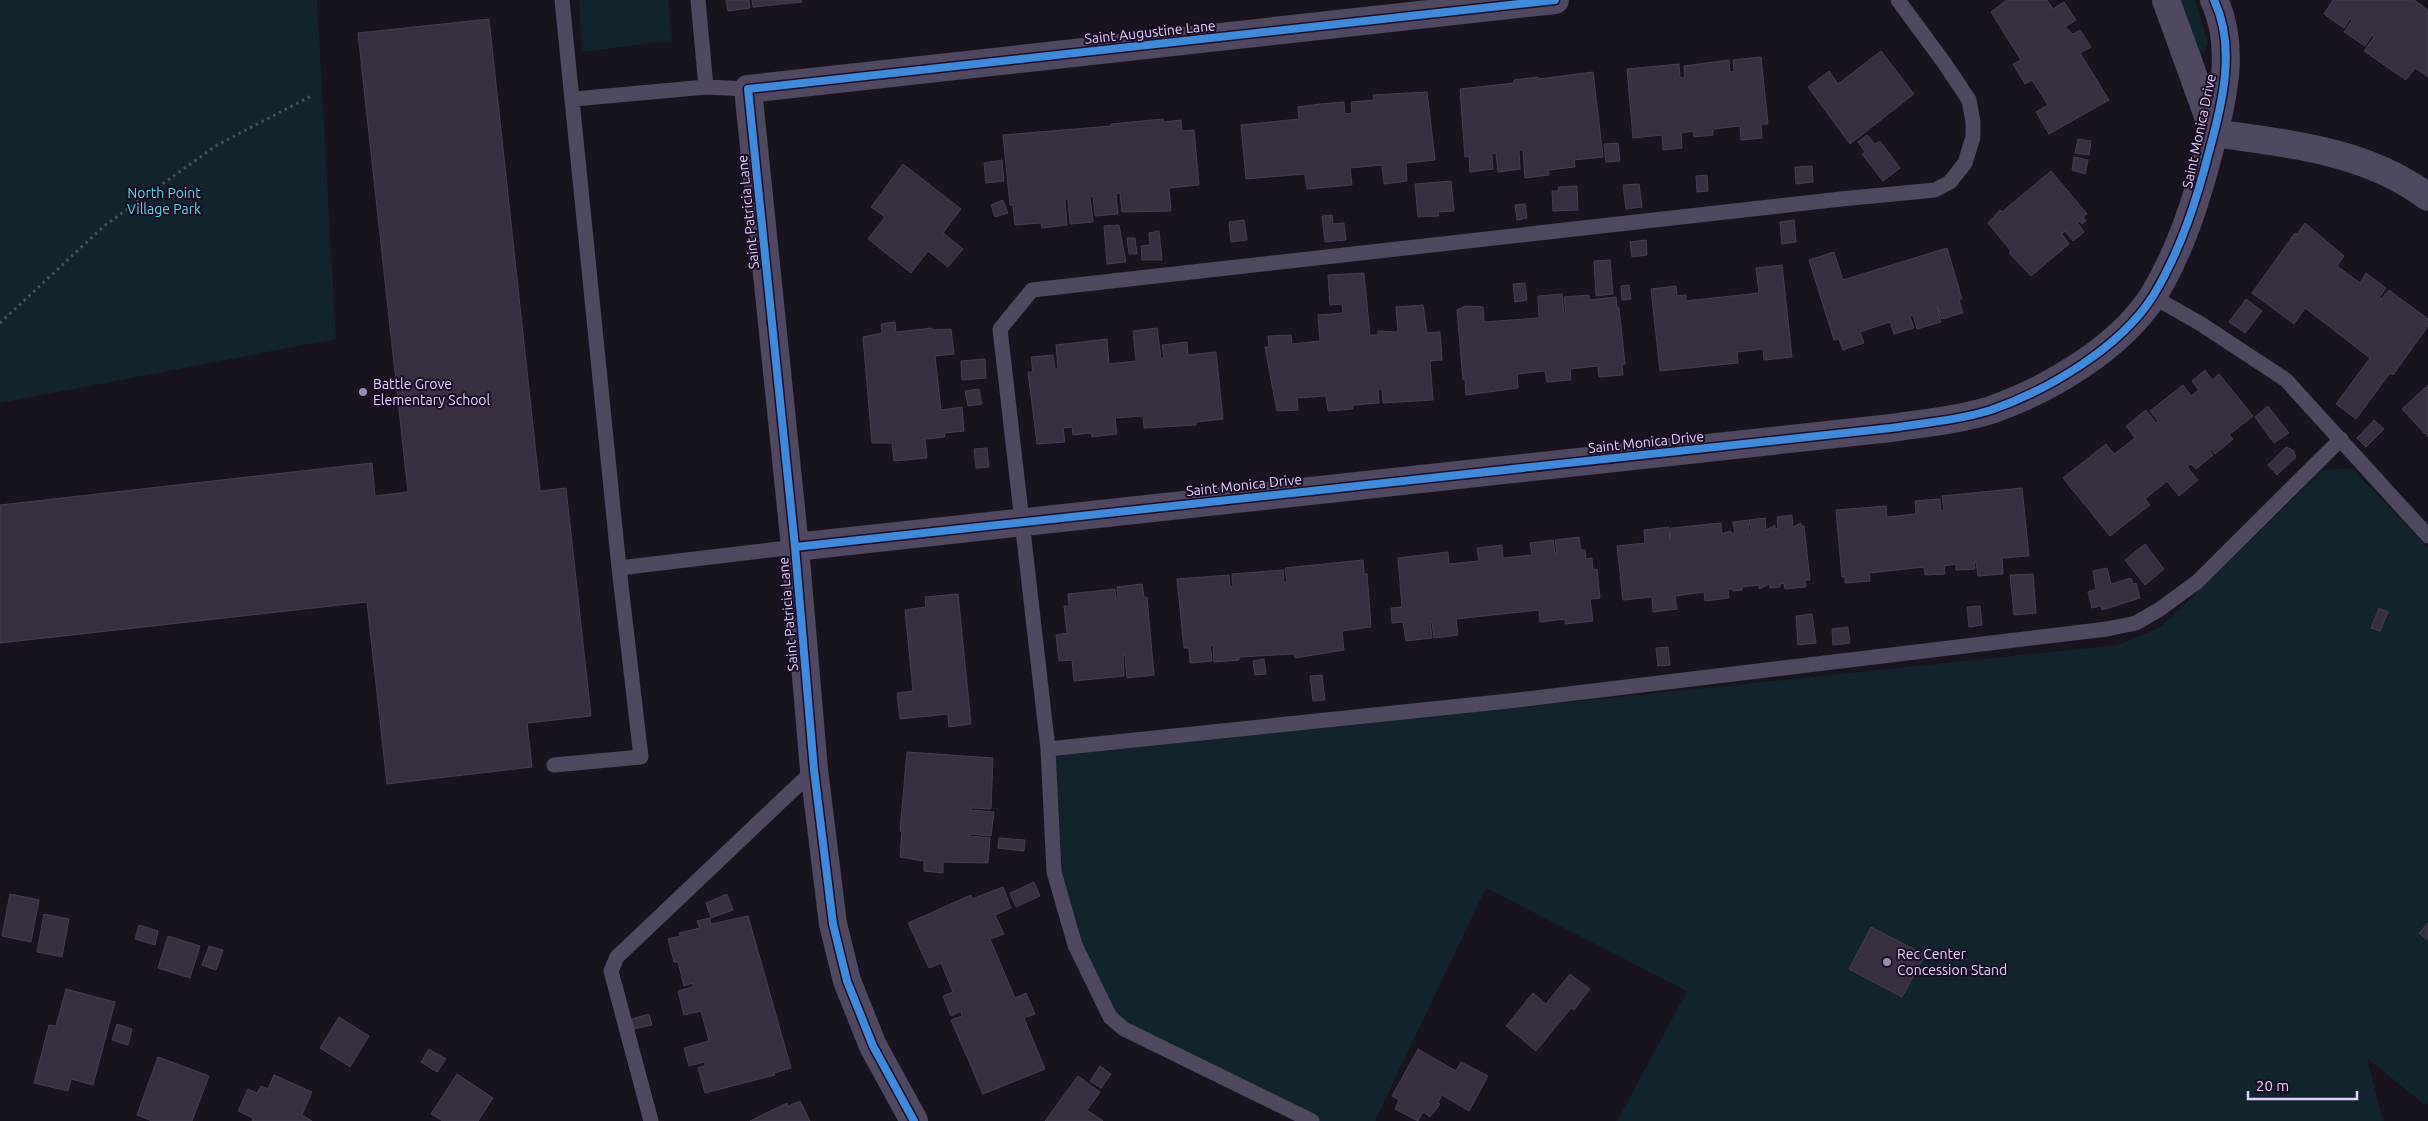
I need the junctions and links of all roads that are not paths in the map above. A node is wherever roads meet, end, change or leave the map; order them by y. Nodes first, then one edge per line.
1 (562, 0) edge
2 (698, 0) edge
3 (1556, 0) edge
4 (1898, 0) edge
5 (2166, 0) edge
6 (2214, 0) edge
7 (706, 87) junction
8 (748, 89) junction
9 (574, 98) junction
10 (2214, 133) junction
11 (2428, 197) edge
12 (2152, 296) junction
13 (2341, 439) junction
14 (1021, 522) junction
15 (2428, 536) edge
16 (795, 547) junction
17 (619, 568) junction
18 (1048, 749) junction
19 (554, 765) dead end
20 (814, 770) junction
21 (651, 1121) edge
22 (914, 1121) edge
23 (1312, 1121) edge

1 - 9 lane
2 - 7 lane
3 - 8 street, Saint Augustine Lane
4 - 14 lane
5 - 10 street, Saint Monica Drive
6 - 10 street, Saint Monica Drive
7 - 8 lane
7 - 9 lane
8 - 16 street, Saint Patricia Lane
9 - 17 lane
10 - 11 street
10 - 12 street, Saint Monica Drive
12 - 13 lane
12 - 14 street, Saint Monica Drive
13 - 15 lane
13 - 18 lane
14 - 16 street, Saint Monica Drive
14 - 18 lane
16 - 17 lane
16 - 20 street, Saint Patricia Lane
17 - 19 lane
18 - 23 lane
20 - 21 lane
20 - 22 street, Saint Patricia Lane

